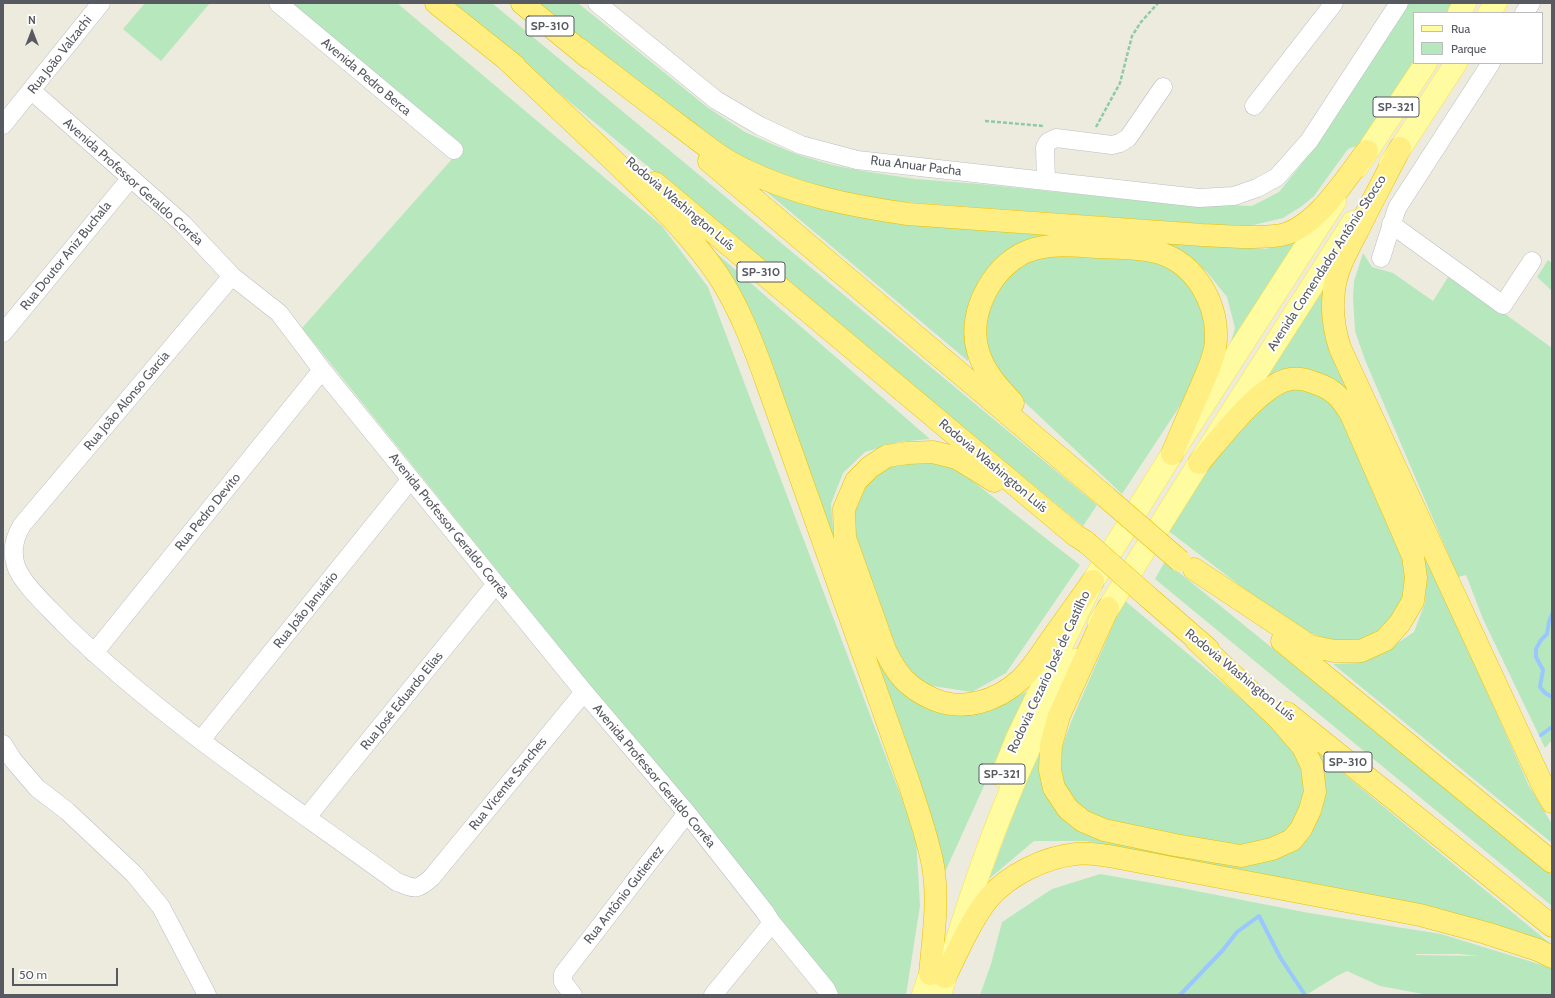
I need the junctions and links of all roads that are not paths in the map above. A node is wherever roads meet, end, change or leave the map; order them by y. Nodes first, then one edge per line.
1 (101, 3) edge
2 (278, 3) edge
3 (436, 3) edge
4 (522, 3) edge
5 (597, 3) edge
6 (1334, 3) edge
7 (1399, 3) edge
8 (1465, 3) edge
9 (1496, 3) edge
10 (1531, 3) edge
11 (1460, 12) edge
12 (1490, 12) edge
13 (1525, 12) edge
14 (578, 49) junction
15 (504, 57) junction
16 (1425, 64) edge
17 (1455, 64) edge
18 (1490, 64) edge
19 (1163, 87) dead end
20 (32, 91) junction
21 (1254, 106) dead end
22 (3, 125) edge
23 (1400, 148) junction
24 (454, 150) dead end
25 (1367, 151) junction
26 (130, 179) junction
27 (1046, 181) junction
28 (1391, 224) junction
29 (1381, 258) dead end
30 (1532, 261) dead end
31 (232, 276) junction
32 (3, 334) edge
33 (322, 370) junction
34 (1172, 454) junction
35 (1199, 463) junction
36 (1073, 469) junction
37 (411, 479) junction
38 (1081, 538) junction
39 (1187, 565) junction
40 (1092, 581) junction
41 (496, 584) junction
42 (1108, 608) junction
43 (1196, 640) junction
44 (94, 653) junction
45 (584, 692) junction
46 (201, 740) junction
47 (3, 744) edge
48 (1552, 802) edge
49 (687, 813) junction
50 (307, 817) junction
51 (1552, 862) edge
52 (772, 923) junction
53 (1552, 926) edge
54 (1552, 957) edge
55 (938, 982) edge
56 (207, 995) edge
57 (573, 995) edge
58 (712, 995) edge
59 (829, 995) edge
60 (923, 995) edge

1 - 20 street, Rua João Valzachi
2 - 24 street, Avenida Pedro Berca
3 - 15 highway, Rodovia Washington Luís / SP-310
4 - 14 highway, SP-310
5 - 27 street, Rua Anuar Pacha
6 - 21 street
7 - 27 street, Rua Anuar Pacha
8 - 11 main road
9 - 12 main road
10 - 13 street
14 - 25 highway
14 - 36 highway, SP-310
15 - 38 highway, Rodovia Washington Luís / SP-310
15 - 55 highway
16 - 25 main road, Avenida Comendador Antônio Stocco / SP-321
17 - 23 main road, Avenida Comendador Antônio Stocco / SP-321
18 - 28 street
19 - 27 street
20 - 22 street, Rua João Valzachi
20 - 26 street, Avenida Professor Geraldo Corrêa
23 - 35 main road, Avenida Comendador Antônio Stocco
23 - 48 highway
25 - 34 main road, Avenida Comendador Antônio Stocco
26 - 31 street, Avenida Professor Geraldo Corrêa
26 - 32 street, Rua Doutor Aniz Buchala
28 - 29 street
28 - 30 street
31 - 33 street, Avenida Professor Geraldo Corrêa
31 - 44 street, Rua João Alonso Garcia
33 - 37 street, Avenida Professor Geraldo Corrêa
33 - 44 street, Rua Pedro Devito
34 - 36 highway
34 - 40 main road, Rodovia Cezario José de Castilho / SP-321
35 - 39 highway
35 - 42 main road, Rodovia Cezario José de Castilho / SP-321
36 - 39 highway, SP-310, bridge
37 - 41 street, Avenida Professor Geraldo Corrêa
37 - 46 street, Rua João Januário
38 - 40 highway
38 - 43 highway, Rodovia Washington Luís / SP-310, bridge
39 - 51 highway, SP-310
40 - 55 main road, Rodovia Cezario José de Castilho / SP-321
41 - 45 street, Avenida Professor Geraldo Corrêa
41 - 50 street, Rua José Eduardo Elias
42 - 43 highway
42 - 55 main road, Rodovia Cezario José de Castilho / SP-321
43 - 53 highway, Rodovia Washington Luís / SP-310
44 - 46 street, Rua João Alonso Garcia
45 - 49 street, Avenida Professor Geraldo Corrêa
45 - 50 street, Rua Vicente Sanches
46 - 50 street, Rua Vicente Sanches
47 - 56 street
49 - 52 street, Avenida Professor Geraldo Corrêa
49 - 57 street, Rua Antônio Gutierrez
52 - 58 street
52 - 59 street, Avenida Professor Geraldo Corrêa
54 - 55 highway
55 - 60 main road, Rodovia Cezario José de Castilho / SP-321

